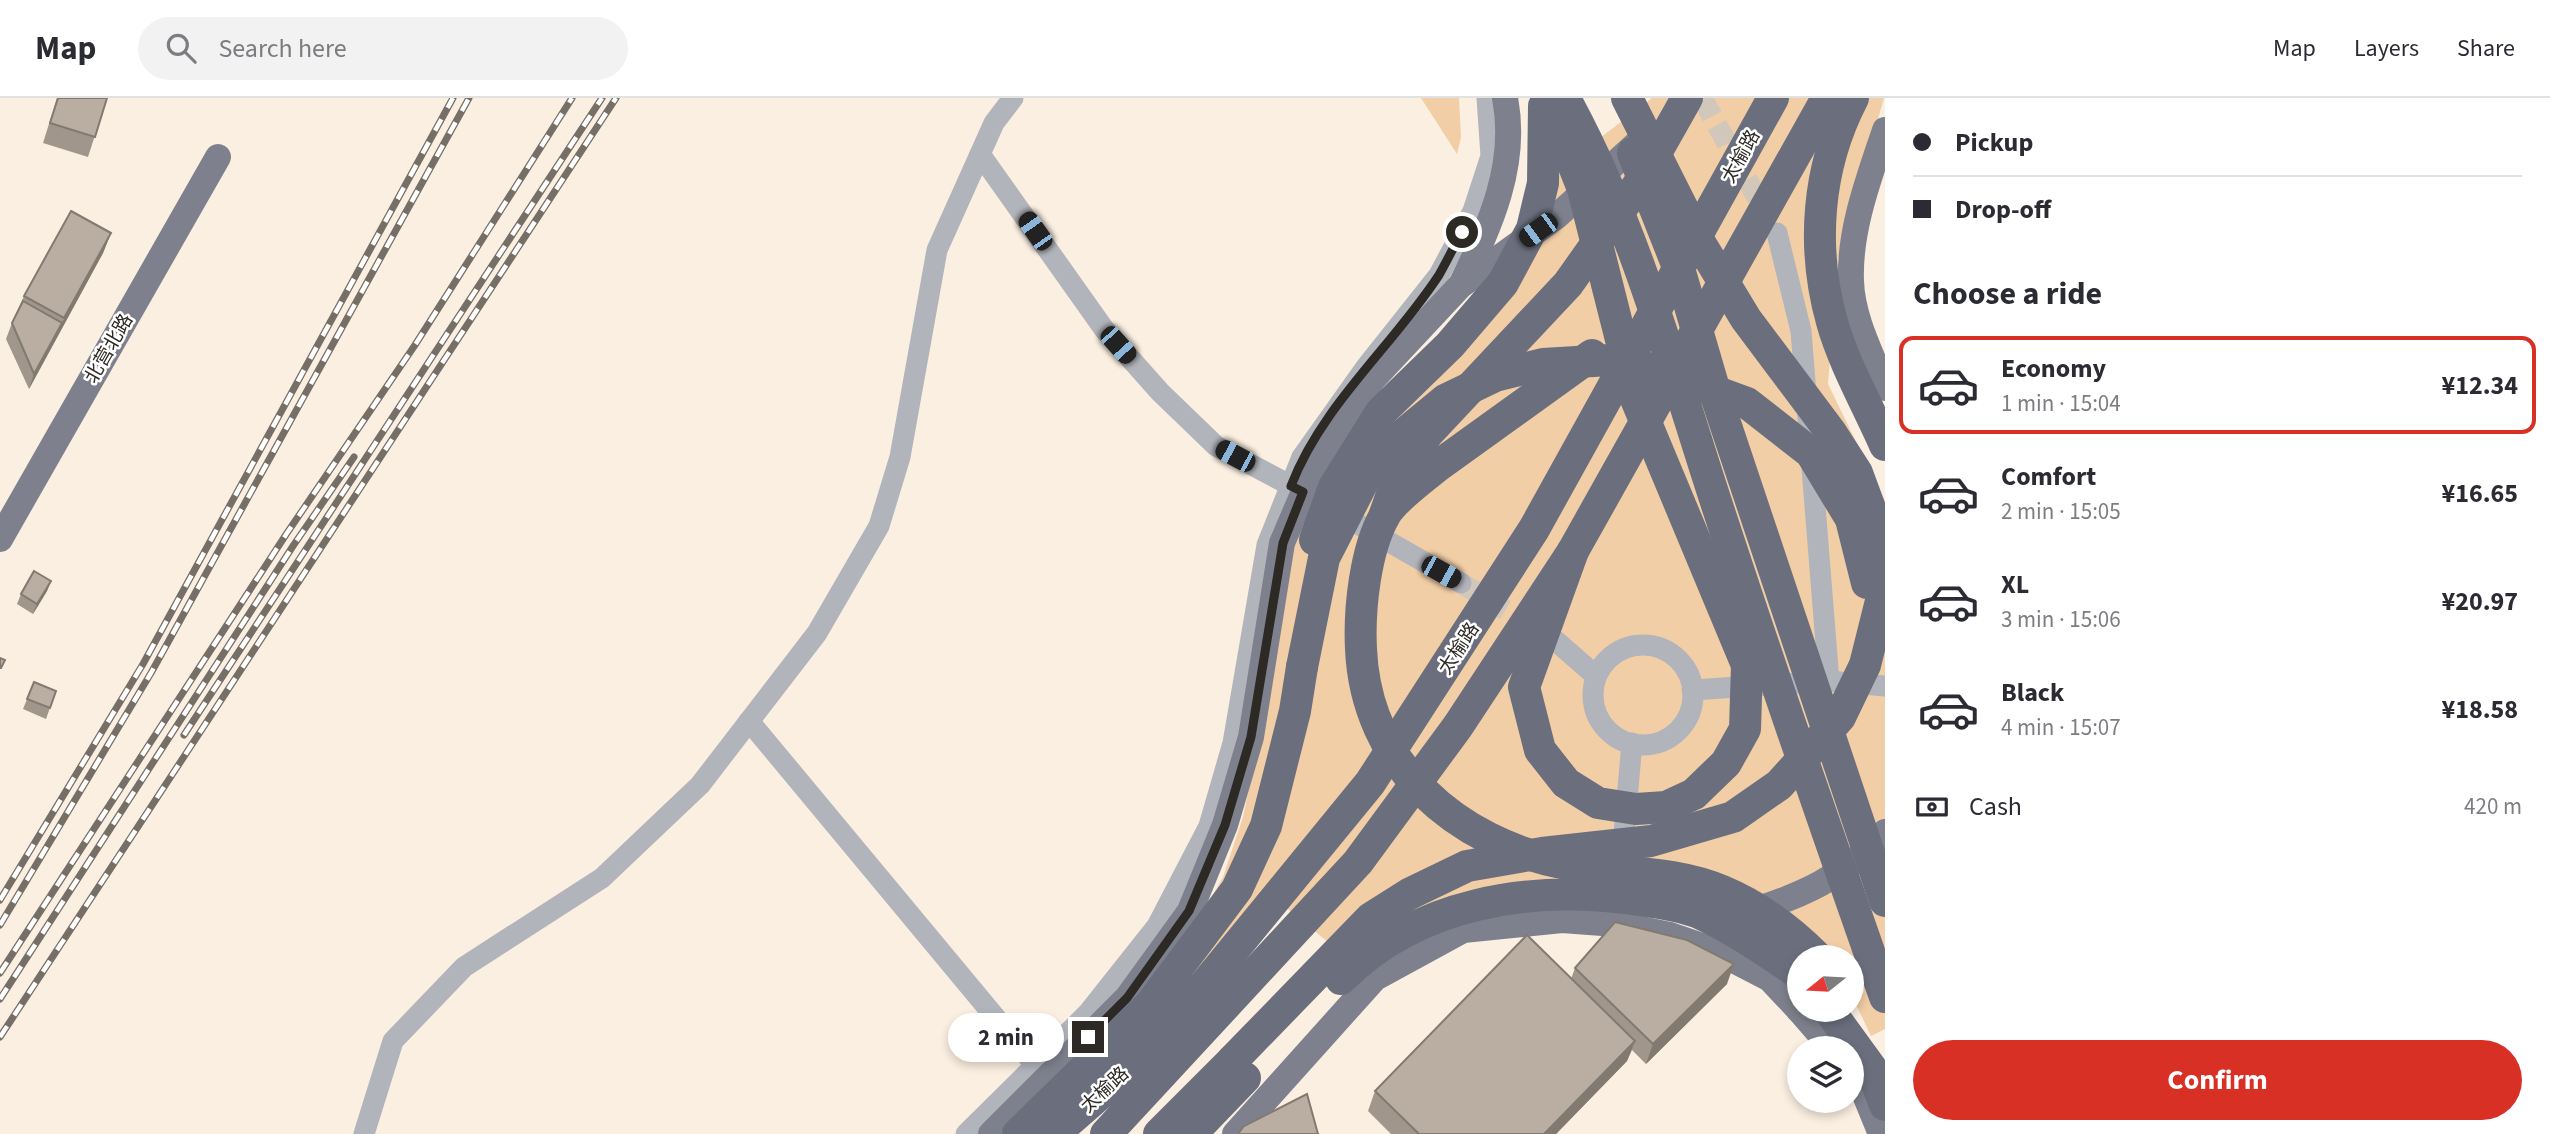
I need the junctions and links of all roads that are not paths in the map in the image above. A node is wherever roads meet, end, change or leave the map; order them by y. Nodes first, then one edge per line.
1 (1013, 98) edge
2 (1487, 98) edge
3 (1505, 98) edge
4 (1545, 98) edge
5 (1564, 98) edge
6 (1607, 98) edge
7 (1628, 98) edge
8 (1682, 98) edge
9 (1687, 98) edge
10 (1773, 98) edge
11 (1827, 98) edge
12 (1853, 98) edge
13 (1885, 130) edge
14 (980, 153) junction
15 (218, 158) dead end
16 (1777, 233) tunnel mouth
17 (1460, 286) junction
18 (1666, 289) junction
19 (1885, 388) edge
20 (1885, 445) edge
21 (1297, 489) junction
22 (1385, 514) junction
23 (0, 539) edge
24 (1573, 551) junction
25 (1461, 583) tunnel mouth
26 (1308, 637) junction
27 (1556, 641) tunnel mouth
28 (1596, 676) junction
29 (1885, 677) edge
30 (1829, 681) junction
31 (1885, 686) edge
32 (1692, 690) junction
33 (749, 721) junction
34 (1632, 743) junction
35 (1885, 832) edge
36 (1885, 901) edge
37 (1616, 924) junction
38 (1805, 945) edge
39 (1787, 965) edge
40 (1787, 997) edge
41 (1885, 997) edge
42 (1809, 1022) edge
43 (1822, 1036) edge
44 (1035, 1065) junction
45 (1239, 1069) junction
46 (1864, 1075) edge
47 (1864, 1092) edge
48 (1885, 1105) edge
49 (364, 1134) edge
50 (966, 1134) edge
51 (991, 1134) edge
52 (1018, 1134) edge
53 (1054, 1134) edge
54 (1107, 1134) edge
55 (1159, 1134) edge
56 (1191, 1134) edge
57 (1235, 1134) edge
58 (1881, 1134) edge

1 - 14 street
2 - 21 street
3 - 17 main road
4 - 24 highway, bridge
4 - 26 highway, bridge
5 - 41 highway, bridge
6 - 36 highway, bridge
7 - 45 highway, bridge
8 - 17 main road
9 - 22 highway
10 - 18 highway, 太榆路
11 - 24 highway, 太榆路
12 - 20 highway
13 - 19 main road
14 - 21 street
14 - 33 street
15 - 23 main road, 北营北路
16 - 30 street
17 - 21 main road
18 - 22 highway, bridge
18 - 53 highway, 太榆路
21 - 25 street
21 - 44 street
21 - 51 main road
22 - 38 highway, bridge
24 - 54 highway, 太榆路
26 - 29 highway, bridge
26 - 52 highway, bridge
27 - 28 street
28 - 32 street
28 - 34 street
30 - 31 street
30 - 32 street
32 - 34 street
33 - 44 street
33 - 49 street
34 - 37 street
35 - 37 main road
37 - 40 main road
37 - 57 main road
39 - 45 highway, bridge
42 - 43 main road
44 - 50 street
45 - 55 highway
45 - 56 highway
46 - 48 highway
47 - 58 main road

